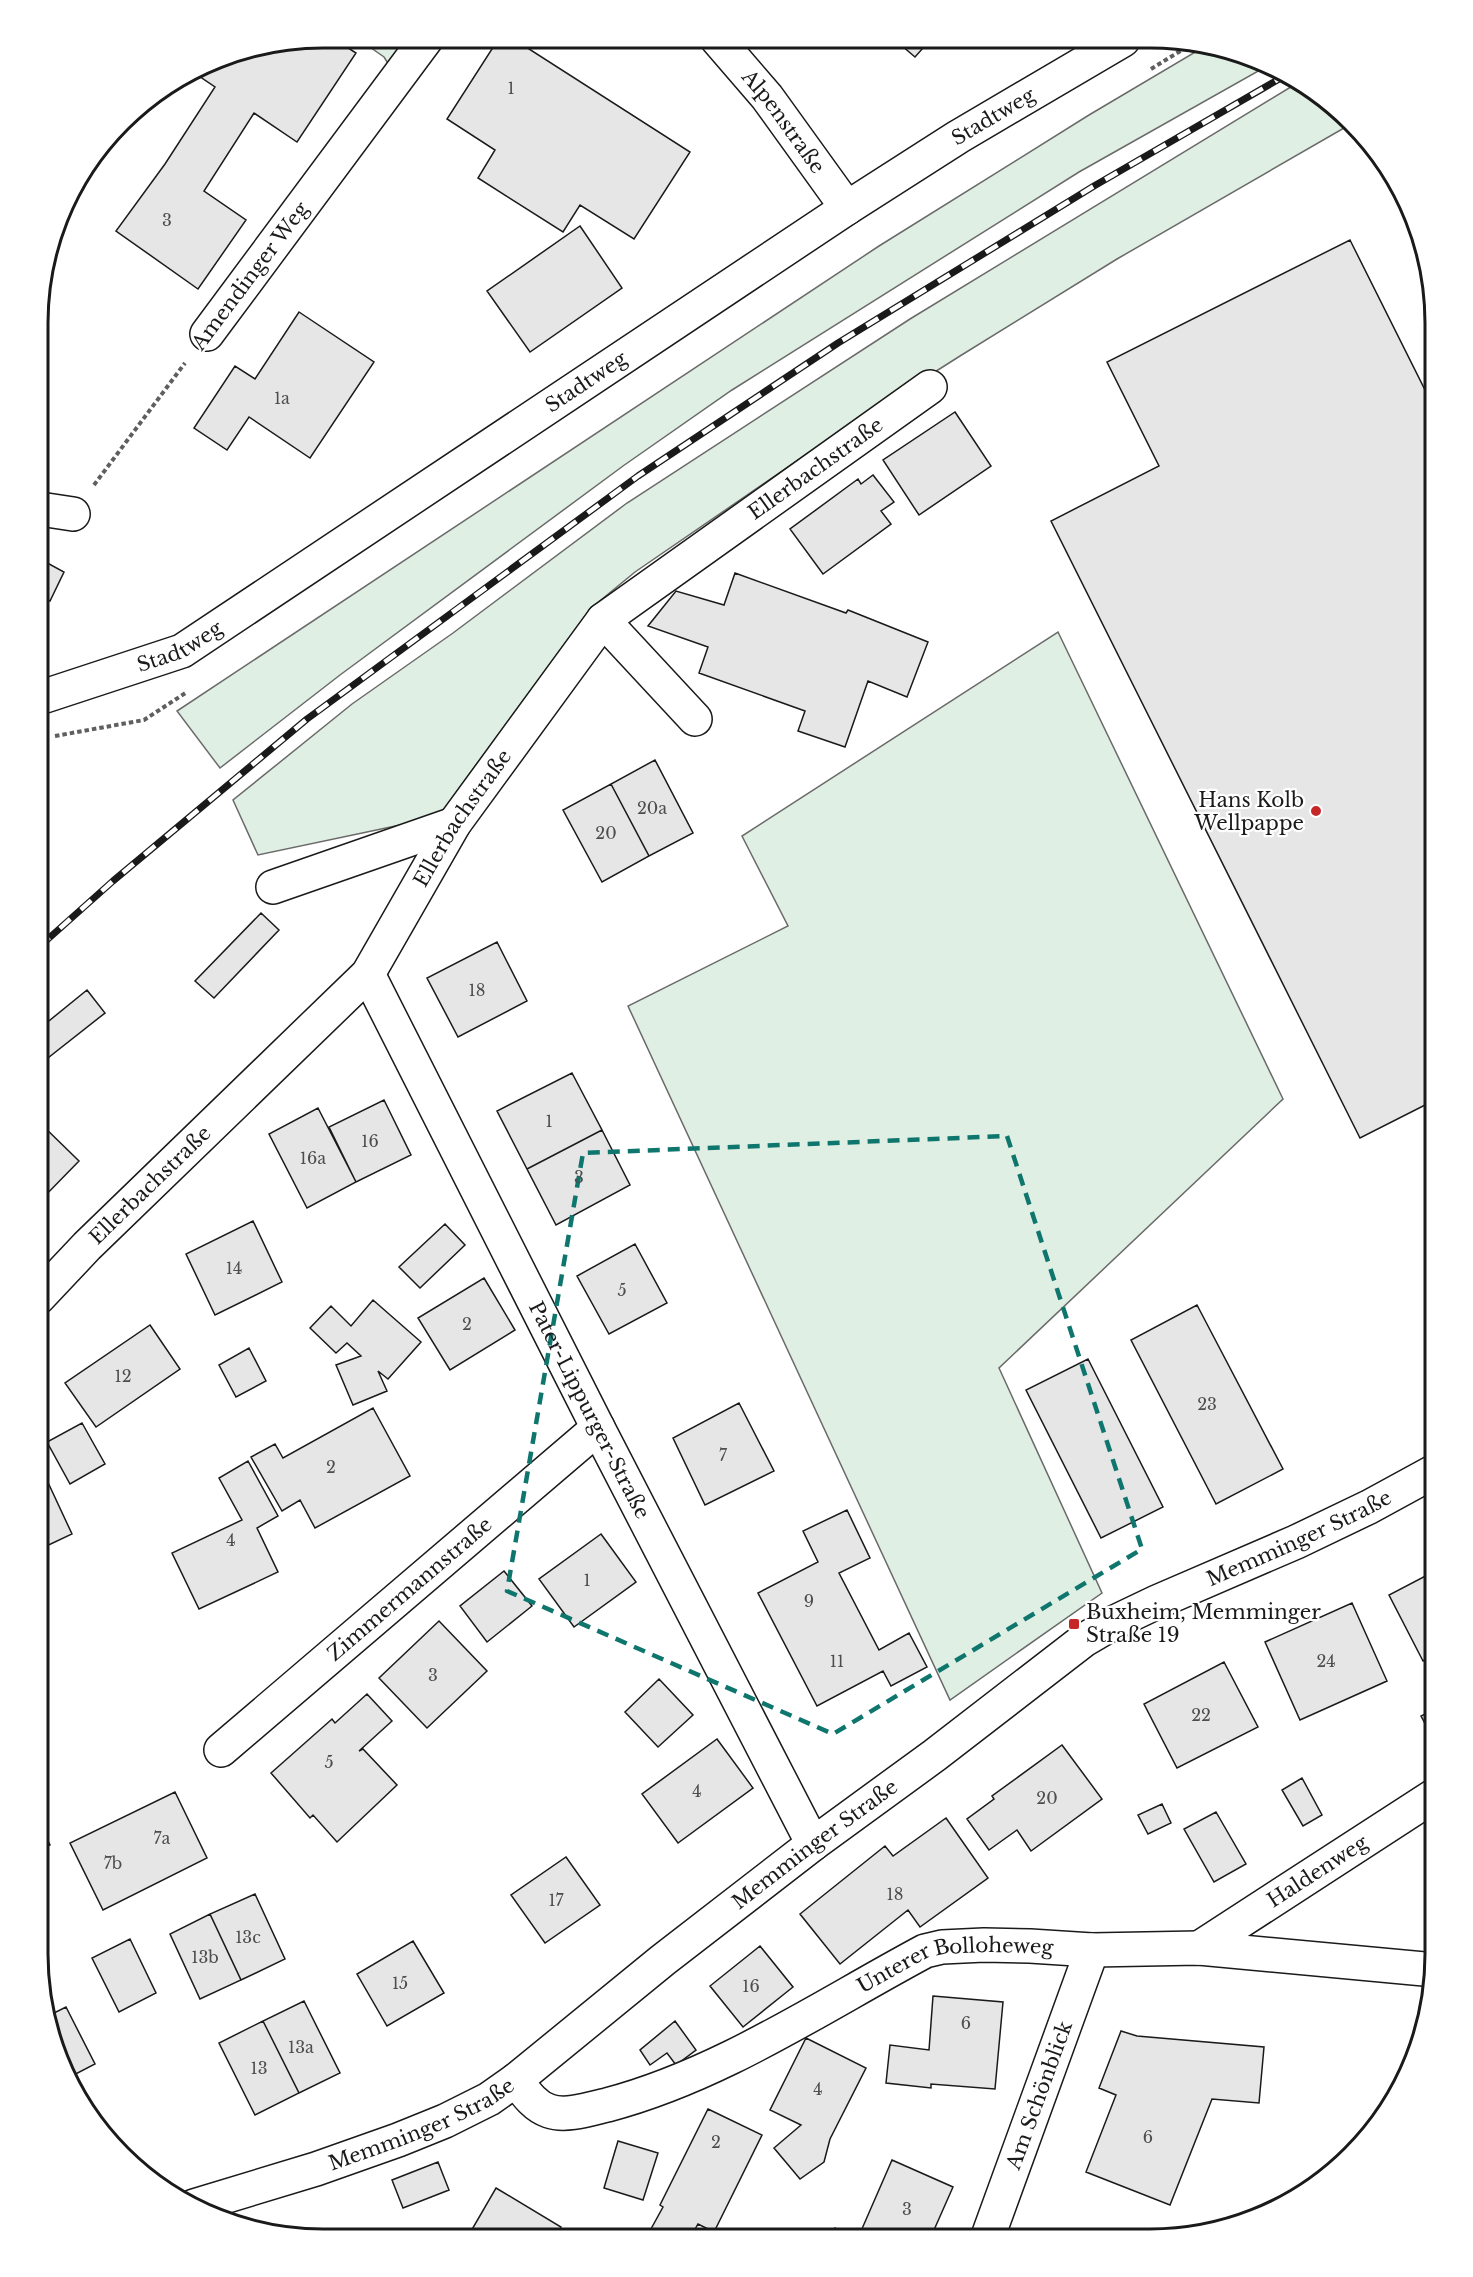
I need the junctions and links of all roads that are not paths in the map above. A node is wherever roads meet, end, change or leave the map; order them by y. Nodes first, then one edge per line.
1 (420, 48) edge
2 (725, 48) edge
3 (1109, 48) edge
4 (847, 208) junction
5 (207, 334) road end
6 (930, 387) dead end
7 (48, 510) edge
8 (73, 514) road end
9 (603, 620) junction
10 (48, 695) edge
11 (695, 719) dead end
12 (454, 824) junction
13 (273, 886) dead end
14 (368, 974) junction
15 (48, 1287) edge
16 (598, 1428) junction
17 (1425, 1476) edge
18 (221, 1750) dead end
19 (1425, 1801) edge
20 (813, 1844) junction
21 (1199, 1948) junction
22 (1092, 1950) junction
23 (1424, 1969) edge
24 (516, 2080) junction
25 (205, 2203) edge
26 (991, 2229) edge

1 - 5 street, Amendinger Weg
2 - 4 street, Alpenstraße
3 - 4 street, Stadtweg
4 - 10 street, Stadtweg
6 - 9 street, Ellerbachstraße
7 - 8 street
9 - 11 street
9 - 12 street, Ellerbachstraße
12 - 13 street
12 - 14 street, Ellerbachstraße
14 - 15 street, Ellerbachstraße
14 - 16 street, Pater-Lippurger-Straße
16 - 18 street, Zimmermannstraße
16 - 20 street, Pater-Lippurger-Straße
17 - 20 street, Memminger Straße
19 - 21 street, Haldenweg
20 - 24 street, Memminger Straße
21 - 22 street, Unterer Bolloheweg
21 - 23 street, Unterer Bolloheweg
22 - 24 street, Unterer Bolloheweg
22 - 26 street, Am Schönblick
24 - 25 street, Memminger Straße

